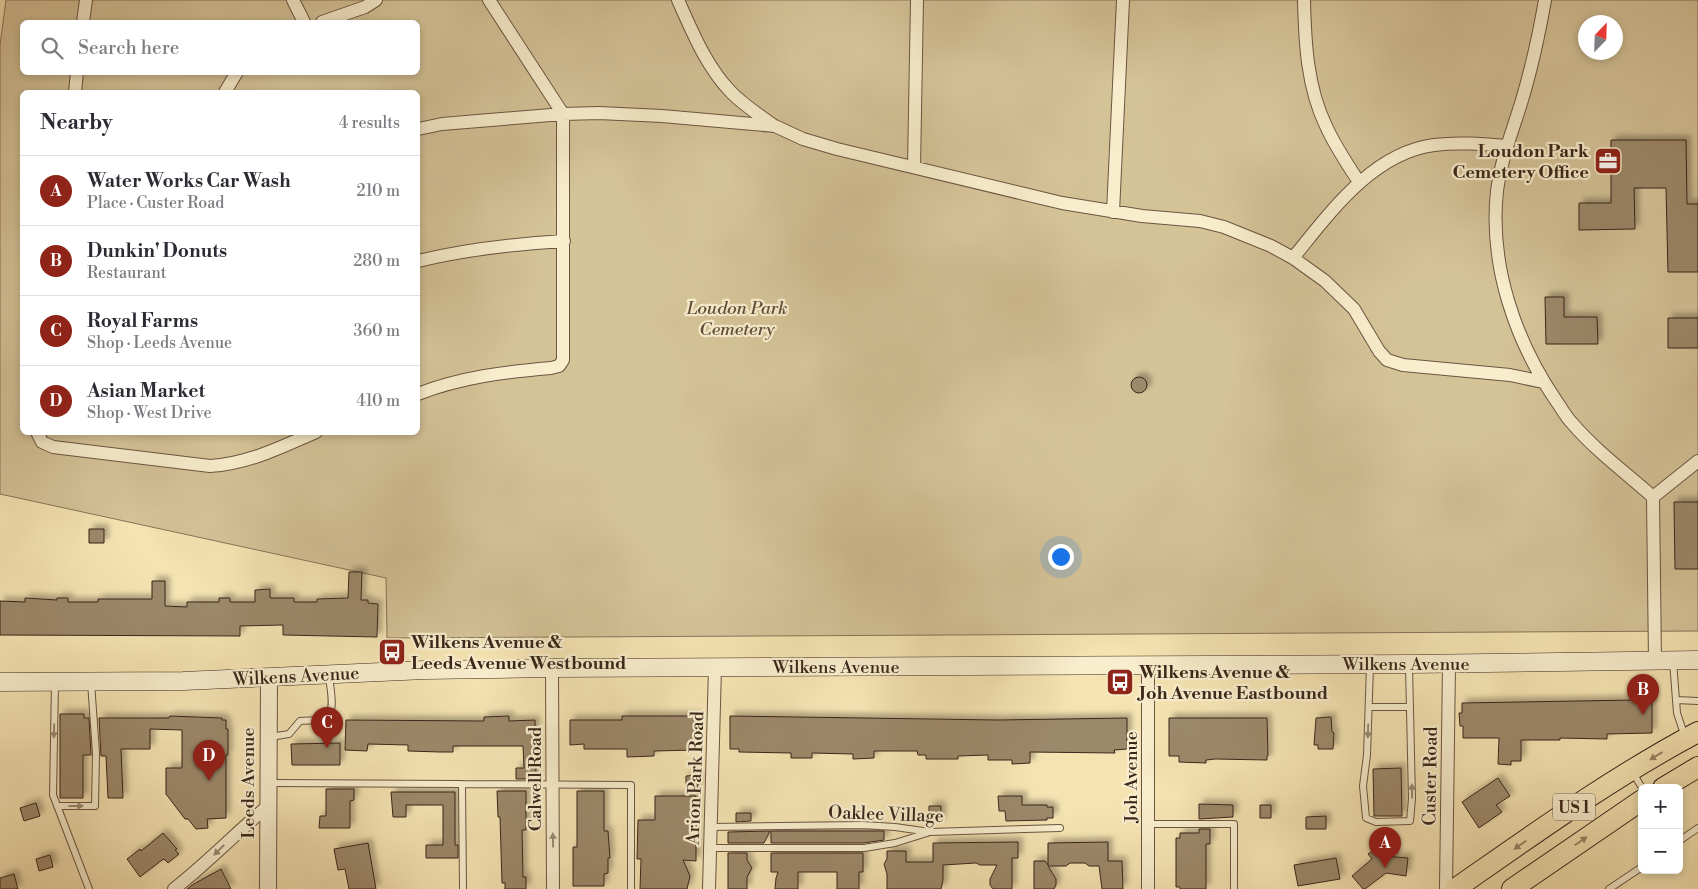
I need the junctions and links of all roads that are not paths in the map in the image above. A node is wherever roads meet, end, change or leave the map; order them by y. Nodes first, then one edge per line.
1 (86, 0) edge
2 (293, 0) edge
3 (376, 0) edge
4 (489, 0) edge
5 (678, 0) edge
6 (917, 0) edge
7 (1124, 0) edge
8 (1304, 0) edge
9 (1545, 0) edge
10 (83, 20) edge
11 (303, 20) edge
12 (328, 20) edge
13 (77, 75) edge
14 (235, 75) edge
15 (75, 90) edge
16 (226, 90) edge
17 (563, 114) junction
18 (775, 126) junction
19 (420, 129) edge
20 (1507, 146) junction
21 (914, 167) junction
22 (1359, 182) junction
23 (1113, 212) junction
24 (564, 241) junction
25 (1293, 258) junction
26 (420, 260) edge
27 (1543, 382) junction
28 (420, 393) edge
29 (38, 435) edge
30 (309, 435) edge
31 (1698, 461) edge
32 (1683, 474) junction
33 (1698, 474) edge
34 (1654, 497) junction
35 (1698, 660) edge
36 (1664, 661) junction
37 (1370, 664) junction
38 (1409, 664) junction
39 (1449, 664) junction
40 (1148, 665) junction
41 (715, 667) junction
42 (552, 668) junction
43 (1698, 669) edge
44 (329, 675) junction
45 (269, 678) junction
46 (0, 682) edge
47 (54, 682) junction
48 (91, 682) junction
49 (1676, 700) junction
50 (1698, 702) edge
51 (1369, 707) junction
52 (1410, 707) junction
53 (1692, 735) edge
54 (268, 737) junction
55 (1698, 767) edge
56 (1632, 770) junction
57 (268, 783) junction
58 (462, 784) junction
59 (552, 784) junction
60 (1640, 784) edge
61 (1669, 784) edge
62 (1638, 803) edge
63 (57, 806) junction
64 (268, 806) junction
65 (1149, 824) junction
66 (710, 827) junction
67 (1060, 828) dead end
68 (1698, 828) edge
69 (930, 832) junction
70 (1683, 838) edge
71 (710, 848) junction
72 (1638, 870) edge
73 (264, 887) edge
74 (89, 889) edge
75 (174, 889) edge
76 (463, 889) edge
77 (553, 889) edge
78 (631, 889) edge
79 (709, 889) edge
80 (1148, 889) edge
81 (1234, 889) edge
82 (1446, 889) edge
83 (1455, 889) edge
84 (1512, 889) edge
85 (1609, 889) edge

1 - 10 street
2 - 11 street
3 - 12 street
4 - 17 street
5 - 18 street
6 - 21 street
7 - 23 street
8 - 22 street
9 - 20 street
13 - 15 street
14 - 16 street
17 - 18 street
17 - 19 street
17 - 24 street
18 - 21 street
20 - 22 street
20 - 27 street
21 - 23 street
22 - 25 street
23 - 25 street
24 - 26 street
24 - 28 street
25 - 27 street
27 - 34 street
29 - 30 street
31 - 32 street
32 - 33 street
32 - 34 street
34 - 36 street
35 - 36 main road, Wilkens Avenue
36 - 39 main road, Wilkens Avenue
36 - 43 main road, Wilkens Avenue
36 - 49 lane
37 - 38 main road, Wilkens Avenue
37 - 40 main road, Wilkens Avenue
37 - 51 lane
38 - 39 main road, Wilkens Avenue
38 - 52 lane
39 - 82 street, Custer Road
40 - 41 main road, Wilkens Avenue
40 - 65 street, Joh Avenue
41 - 42 main road, Wilkens Avenue
41 - 66 street, Arion Park Road
42 - 44 main road, Wilkens Avenue
42 - 59 street, Calwell Road
44 - 45 main road, Wilkens Avenue
44 - 54 lane
45 - 48 main road, Wilkens Avenue
45 - 54 street, Leeds Avenue
46 - 47 main road, Wilkens Avenue
47 - 48 main road, Wilkens Avenue
47 -> 63 lane
63 -> 48 lane
49 - 50 lane
49 - 53 lane
51 - 52 lane
51 -> 52 lane
53 -> 56 main road, US 1
54 - 57 street, Leeds Avenue
55 - 61 main road
56 - 60 lane
56 -> 83 main road, US 1
57 - 58 lane
57 - 64 street, Leeds Avenue
58 - 59 lane
58 - 76 lane
77 -> 59 street, Calwell Road
59 - 78 lane
84 -> 62 main road, US 1
63 - 74 lane
64 - 73 street, Leeds Avenue
64 -> 75 street
65 - 80 street, Joh Avenue
65 - 81 lane
66 - 69 lane, Oaklee Village
66 - 71 street, Arion Park Road
67 - 69 lane, Oaklee Village
68 - 70 lane
69 - 71 lane
71 - 79 street, Arion Park Road
72 - 85 lane

